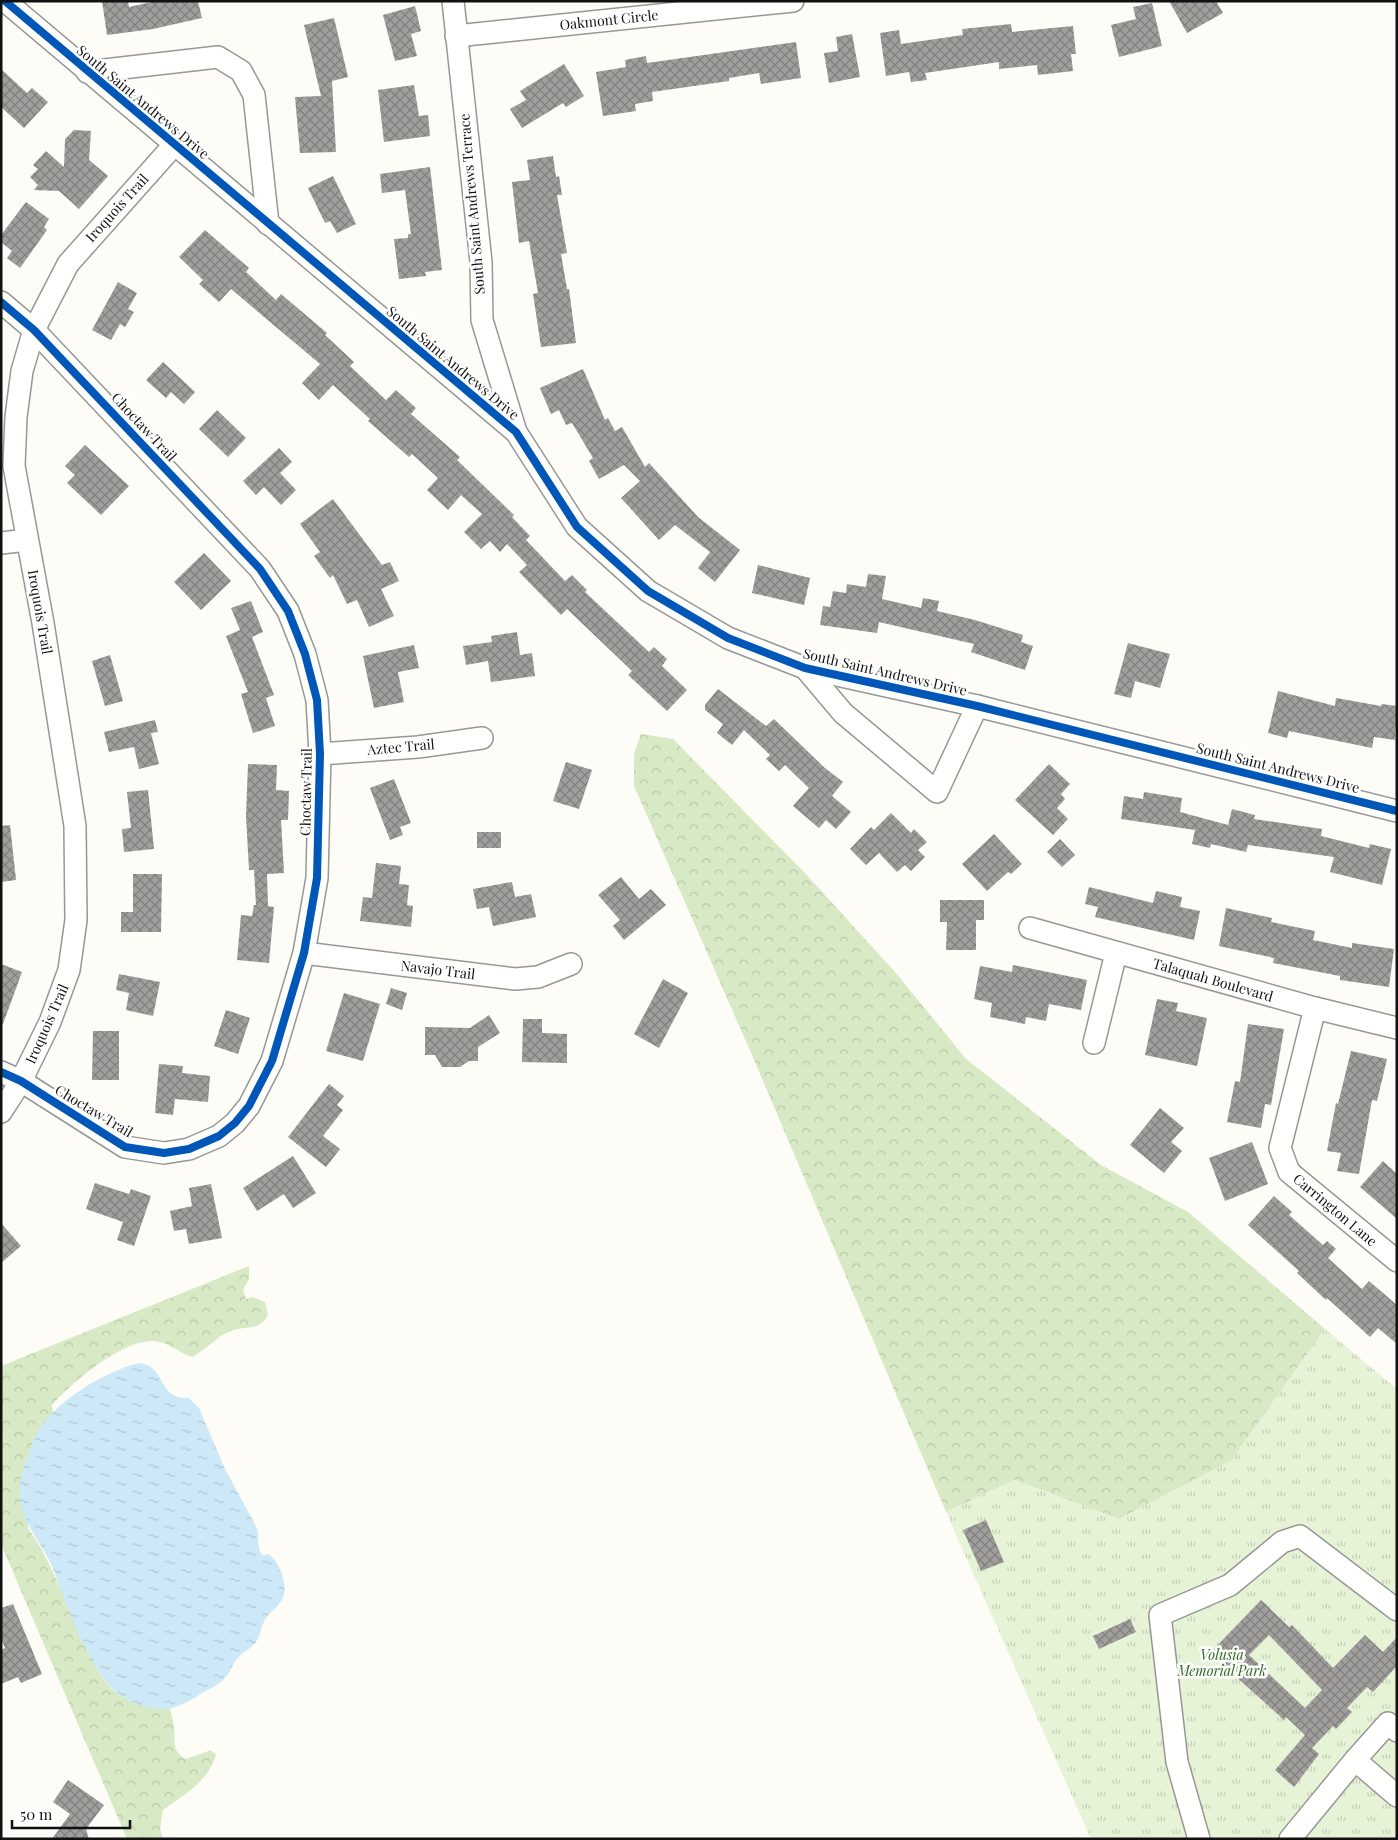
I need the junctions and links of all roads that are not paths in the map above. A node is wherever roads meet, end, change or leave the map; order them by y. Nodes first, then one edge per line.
1 (5, 1) edge
2 (453, 1) edge
3 (793, 1) edge
4 (456, 36) junction
5 (87, 72) junction
6 (174, 145) junction
7 (268, 224) junction
8 (1, 302) edge
9 (34, 330) junction
10 (516, 432) junction
11 (27, 540) junction
12 (1, 542) edge
13 (805, 668) junction
14 (977, 706) junction
15 (482, 738) dead end
16 (320, 754) junction
17 (1397, 811) edge
18 (1030, 928) dead end
19 (304, 953) junction
20 (1116, 953) junction
21 (571, 964) dead end
22 (1315, 1008) junction
23 (1397, 1028) edge
24 (1094, 1043) dead end
25 (1, 1072) edge
26 (21, 1081) junction
27 (1, 1112) edge
28 (1397, 1261) edge
29 (1397, 1610) edge
30 (1394, 1722) edge
31 (1355, 1760) junction
32 (1397, 1796) edge
33 (1199, 1839) edge
34 (1290, 1839) edge

1 - 5 street, South Saint Andrews Drive
2 - 4 street, South Saint Andrews Terrace
3 - 4 street, Oakmont Circle
4 - 10 street, South Saint Andrews Terrace
5 - 6 street, South Saint Andrews Drive
5 - 7 street
6 - 7 street, South Saint Andrews Drive
6 - 9 street, Iroquois Trail
7 - 10 street, South Saint Andrews Drive
8 - 9 street, Choctaw Trail
9 - 11 street, Iroquois Trail
9 - 16 street, Choctaw Trail
10 - 13 street, South Saint Andrews Drive
11 - 12 street
11 - 26 street, Iroquois Trail
13 - 14 street, South Saint Andrews Drive
13 - 14 street
14 - 17 street, South Saint Andrews Drive
15 - 16 street, Aztec Trail
16 - 19 street, Choctaw Trail
18 - 20 street, Talaquah Boulevard
19 - 21 street, Navajo Trail
19 - 26 street, Choctaw Trail
20 - 22 street, Talaquah Boulevard
20 - 24 street
22 - 23 street, Talaquah Boulevard
22 - 28 street, Carrington Lane
25 - 26 street, Choctaw Trail
26 - 27 street, Iroquois Trail
29 - 33 street
30 - 31 street
31 - 32 street
31 - 34 street

